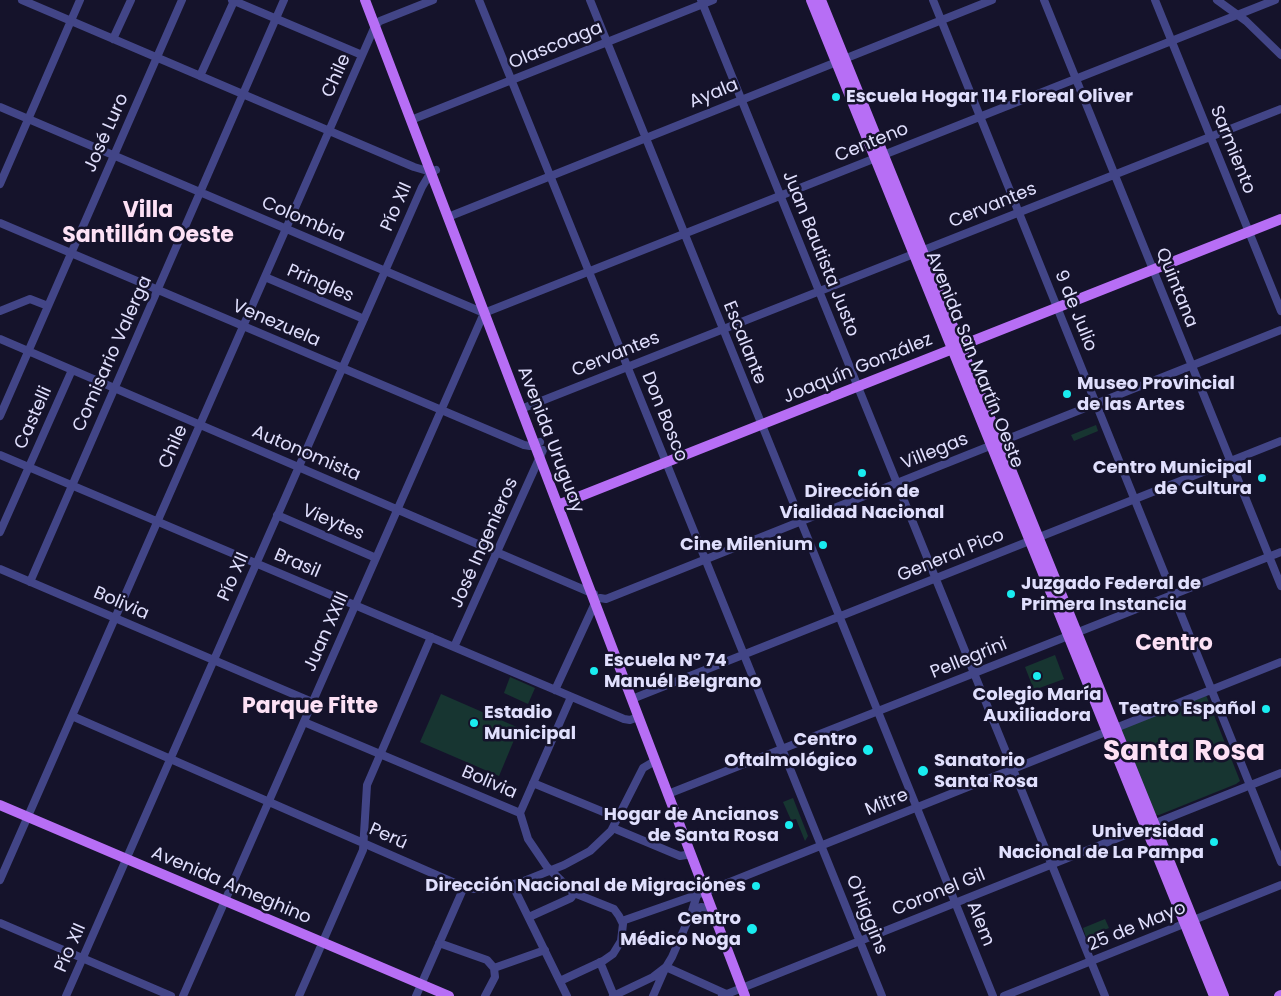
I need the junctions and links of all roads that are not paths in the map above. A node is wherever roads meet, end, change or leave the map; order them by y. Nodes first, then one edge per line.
1 (22, 0) edge
2 (80, 0) edge
3 (131, 0) edge
4 (182, 0) edge
5 (232, 0) edge
6 (284, 0) edge
7 (366, 0) edge
8 (433, 0) edge
9 (479, 0) edge
10 (590, 0) edge
11 (713, 0) edge
12 (811, 0) edge
13 (821, 0) edge
14 (934, 0) edge
15 (992, 0) edge
16 (1044, 0) edge
17 (1155, 0) edge
18 (1217, 0) edge
19 (1275, 0) edge
20 (702, 2) edge
21 (1265, 2) edge
22 (1238, 15) junction
23 (276, 19) junction
24 (942, 20) junction
25 (71, 21) junction
26 (377, 24) junction
27 (113, 39) junction
28 (1172, 41) junction
29 (607, 42) junction
30 (362, 55) junction
31 (1281, 55) edge
32 (157, 57) junction
33 (840, 60) junction
34 (200, 76) junction
35 (1076, 79) junction
36 (512, 80) junction
37 (243, 94) junction
38 (742, 100) junction
39 (0, 107) edge
40 (1281, 109) edge
41 (980, 116) junction
42 (28, 119) junction
43 (414, 119) junction
44 (329, 130) junction
45 (1210, 137) junction
46 (646, 138) junction
47 (114, 156) junction
48 (879, 156) junction
49 (434, 171) junction
50 (1115, 174) junction
51 (550, 176) junction
52 (0, 184) edge
53 (200, 192) junction
54 (780, 196) junction
55 (1019, 212) junction
56 (450, 216) junction
57 (1281, 219) edge
58 (0, 223) edge
59 (286, 229) junction
60 (1249, 232) junction
61 (684, 234) junction
62 (918, 252) junction
63 (71, 253) junction
64 (1153, 270) junction
65 (385, 271) junction
66 (589, 271) junction
67 (265, 277) junction
68 (158, 290) junction
69 (819, 291) junction
70 (48, 306) junction
71 (1058, 308) junction
72 (0, 311) edge
73 (1281, 311) edge
74 (487, 312) junction
75 (364, 319) junction
76 (243, 326) junction
77 (723, 329) junction
78 (1281, 330) edge
79 (0, 339) edge
80 (957, 348) junction
81 (28, 352) junction
82 (1192, 365) junction
83 (628, 367) junction
84 (342, 368) junction
85 (72, 370) junction
86 (858, 387) junction
87 (114, 388) junction
88 (1096, 404) junction
89 (524, 408) junction
90 (441, 410) junction
91 (0, 416) edge
92 (200, 425) junction
93 (761, 425) junction
94 (1281, 441) edge
95 (996, 444) junction
96 (539, 448) junction
97 (0, 454) edge
98 (1230, 461) junction
99 (666, 462) junction
100 (29, 467) junction
101 (299, 467) junction
102 (897, 483) junction
103 (72, 485) junction
104 (1135, 499) junction
105 (560, 504) junction
106 (398, 510) junction
107 (277, 516) junction
108 (158, 521) junction
109 (800, 522) junction
110 (0, 532) edge
111 (1034, 539) junction
112 (497, 552) junction
113 (1281, 552) edge
114 (1269, 556) junction
115 (376, 558) junction
116 (706, 559) junction
117 (256, 563) junction
118 (0, 569) edge
119 (935, 578) junction
120 (30, 582) junction
121 (1281, 586) edge
122 (1173, 594) junction
123 (595, 598) junction
124 (355, 605) junction
125 (839, 617) junction
126 (115, 618) junction
127 (1073, 634) junction
128 (431, 637) junction
129 (454, 647) junction
130 (744, 654) junction
131 (214, 660) junction
132 (1281, 662) edge
133 (974, 673) junction
134 (555, 690) junction
135 (1211, 690) junction
136 (571, 696) junction
137 (634, 698) junction
138 (312, 702) junction
139 (877, 711) junction
140 (72, 716) junction
141 (638, 717) junction
142 (304, 722) junction
143 (1111, 730) junction
144 (782, 748) junction
145 (381, 754) junction
146 (170, 759) junction
147 (655, 761) junction
148 (1013, 769) junction
149 (666, 772) junction
150 (1281, 773) edge
151 (533, 783) junction
152 (1250, 785) junction
153 (671, 793) junction
154 (269, 802) junction
155 (0, 805) edge
156 (916, 808) junction
157 (520, 813) junction
158 (28, 817) junction
159 (618, 818) junction
160 (1150, 825) junction
161 (613, 828) junction
162 (363, 843) junction
163 (822, 846) junction
164 (691, 854) junction
165 (126, 859) junction
166 (1281, 862) edge
167 (1051, 864) junction
168 (551, 871) junction
169 (0, 880) edge
170 (512, 884) junction
171 (1281, 885) edge
172 (464, 887) junction
173 (572, 891) junction
174 (704, 892) junction
175 (225, 901) junction
176 (955, 903) junction
177 (691, 913) junction
178 (714, 915) junction
179 (529, 917) junction
180 (622, 921) junction
181 (1189, 922) junction
182 (0, 923) edge
183 (860, 941) junction
184 (322, 942) junction
185 (439, 943) junction
186 (545, 950) junction
187 (82, 958) junction
188 (1090, 961) junction
189 (600, 962) junction
190 (666, 967) junction
191 (494, 968) junction
192 (560, 981) junction
193 (421, 984) junction
194 (745, 990) edge
195 (618, 995) edge
196 (724, 995) edge
197 (66, 996) edge
198 (171, 996) edge
199 (183, 996) edge
200 (299, 996) edge
201 (416, 996) edge
202 (449, 996) edge
203 (486, 996) edge
204 (567, 996) edge
205 (653, 996) edge
206 (751, 996) edge
207 (882, 996) edge
208 (992, 996) edge
209 (1004, 996) edge
210 (1105, 996) edge
211 (1214, 996) edge
212 (1224, 996) edge

1 - 25 street
2 - 25 street
3 - 27 street
4 - 32 street, José Luro
5 - 23 street
5 - 34 street
6 - 23 street, Comisario Valerga
7 - 26 main road, Avenida Uruguay
8 - 26 street
9 - 36 street, Don Bosco
10 - 29 street, Escalante
11 - 20 street, Olascoaga
12 - 33 main road, Avenida San Martín Oeste
13 - 33 main road, Avenida San Martín Oeste
14 - 24 street, 9 de Julio
15 - 24 street, Ayala
16 - 35 street, Quintana
17 - 28 street, Sarmiento
18 - 22 street
19 - 21 street, Centeno
20 - 29 street, Olascoaga
20 - 38 street, Juan Bautista Justo
21 - 22 street, Centeno
22 - 28 street, Centeno
22 - 31 street
23 - 30 street
23 - 37 street, Comisario Valerga
24 - 33 street, Ayala
24 - 41 street, 9 de Julio
25 - 27 street
25 - 42 street
26 - 30 street, Chile
26 - 43 main road, Avenida Uruguay
27 - 32 street
28 - 35 street, Centeno
28 - 45 street, Sarmiento
29 - 36 street, Olascoaga
29 - 46 street, Escalante
30 - 44 street, Chile
32 - 34 street
32 - 47 street, José Luro
33 - 38 street, Ayala
33 - 48 main road, Avenida San Martín Oeste
34 - 37 street
35 - 41 street, Centeno
35 - 50 street, Quintana
36 - 43 street, Olascoaga
36 - 51 street, Don Bosco
37 - 44 street
37 - 53 street, Comisario Valerga
38 - 46 street, Ayala
38 - 54 street, Juan Bautista Justo
39 - 42 street, Colombia
40 - 45 street, Cervantes
41 - 48 street, Centeno
41 - 55 street, 9 de Julio
42 - 47 street, Colombia
42 - 52 street
43 - 49 main road, Avenida Uruguay
44 - 49 street
44 - 59 street, Chile
45 - 50 street, Cervantes
45 - 60 street, Sarmiento
46 - 51 street, Ayala
46 - 61 street, Escalante
47 - 53 street, Colombia
47 - 63 street, José Luro
48 - 54 street, Centeno
48 - 62 main road, Avenida San Martín Oeste
49 - 56 main road, Avenida Uruguay
49 - 65 street, Pío XII
50 - 55 street, Cervantes
50 - 64 street, Quintana
51 - 56 street, Ayala
51 - 66 street, Don Bosco
53 - 59 street, Colombia
53 - 68 street, Comisario Valerga
54 - 61 street, Centeno
54 - 69 street, Juan Bautista Justo
55 - 62 street, Cervantes
55 - 71 street, 9 de Julio
56 - 74 main road, Avenida Uruguay
57 - 60 main road, Joaquín González
58 - 63 street, Venezuela
59 - 65 street, Colombia
59 - 67 street, Chile
60 - 64 main road, Joaquín González
60 - 73 street, Sarmiento
61 - 66 street, Centeno
61 - 77 street, Escalante
62 - 69 street, Cervantes
62 - 80 main road, Avenida San Martín Oeste
63 - 68 street, Venezuela
63 - 70 street, José Luro
64 - 71 main road, Joaquín González
64 - 82 street, Quintana
65 - 74 street, Colombia
65 - 75 street, Pío XII
66 - 74 street, Centeno
66 - 83 street, Don Bosco
67 - 75 street, Pringles
67 - 76 street, Chile
68 - 76 street, Venezuela
68 - 87 street, Comisario Valerga
69 - 77 street, Cervantes
69 - 86 street, Juan Bautista Justo
70 - 72 street
70 - 81 street, José Luro
71 - 80 main road, Joaquín González
71 - 88 street, 9 de Julio
74 - 89 main road, Avenida Uruguay
74 - 90 street, Juan XXIII
75 - 84 street, Pío XII
76 - 84 street, Venezuela
76 - 92 street, Chile
77 - 83 street, Cervantes
77 - 93 street, Escalante
78 - 82 street, Villegas
79 - 81 street, Autonomista
80 - 86 main road, Joaquín González
80 - 95 main road, Avenida San Martín Oeste
81 - 85 street, Autonomista
81 - 91 street, José Luro
82 - 88 street, Villegas
82 - 98 street, Quintana
83 - 89 street, Cervantes
83 - 99 street, Don Bosco
84 - 90 street, Venezuela
84 - 101 street, Pío XII
85 - 87 street, Autonomista
85 - 100 street, Castelli
86 - 93 main road, Joaquín González
86 - 102 street, Juan Bautista Justo
87 - 92 street, Autonomista
87 - 103 street, Comisario Valerga
88 - 95 street, Villegas
88 - 104 street, 9 de Julio
89 - 96 main road, Avenida Uruguay
90 - 96 street, Venezuela
90 - 106 street, Juan XXIII
92 - 101 street, Autonomista
92 - 108 street, Chile
93 - 99 main road, Joaquín González
93 - 109 street, Escalante
94 - 98 street, General Pico
95 - 102 street, Villegas
95 - 111 main road, Avenida San Martín Oeste
96 - 105 main road, Avenida Uruguay
96 - 112 street, José Ingenieros
97 - 100 street, Brasil
98 - 104 street, General Pico
98 - 114 street, Quintana
99 - 105 main road, Joaquín González
99 - 116 street, Don Bosco
100 - 103 street, Brasil
100 - 110 street, Castelli
101 - 106 street, Autonomista
101 - 107 street, Pío XII
102 - 109 street, Villegas
102 - 119 street, Juan Bautista Justo
103 - 108 street, Brasil
103 - 120 street, Comisario Valerga
104 - 111 street, General Pico
104 - 122 street, 9 de Julio
105 - 123 main road, Avenida Uruguay
106 - 112 street, Autonomista
106 - 115 street, Juan XXIII
107 - 115 street, Vieytes
107 - 117 street, Pío XII
108 - 117 street, Brasil
108 - 126 street, Chile
109 - 116 street, Villegas
109 - 125 street, Escalante
111 - 119 street, General Pico
111 - 127 main road, Avenida San Martín Oeste
112 - 123 street, Autonomista
112 - 129 street, José Ingenieros
113 - 114 street, Pellegrini
114 - 121 street, Quintana
114 - 122 street, Pellegrini
115 - 124 street, Juan XXIII
116 - 123 street, Villegas
116 - 130 street, Don Bosco
117 - 124 street, Brasil
117 - 131 street, Pío XII
118 - 120 street, Bolivia
119 - 125 street, General Pico
119 - 133 street, Juan Bautista Justo
120 - 126 street, Bolivia
122 - 127 street, Pellegrini
122 - 135 street, 9 de Julio
123 - 134 street
123 - 137 main road, Avenida Uruguay
124 - 128 street, Brasil
124 - 138 street, Juan XXIII
125 - 130 street, General Pico
125 - 139 street, Escalante
126 - 131 street, Bolivia
126 - 140 street, Chile
127 - 133 street, Pellegrini
127 - 143 main road, Avenida San Martín Oeste
128 - 129 street, Brasil
128 - 145 street
129 - 134 street, Brasil
130 - 137 street, General Pico
130 - 144 street, Don Bosco
131 - 138 street, Bolivia
131 - 146 street, Pío XII
132 - 135 street, Mitre
133 - 139 street, Pellegrini
133 - 148 street, Juan Bautista Justo
134 - 136 street, Brasil
135 - 143 street, Mitre
135 - 152 street, 9 de Julio
136 - 141 street, Brasil
136 - 151 street
137 - 141 main road, Avenida Uruguay
137 - 149 main road, Avenida Uruguay
138 - 142 street, Juan XXIII
139 - 144 street, Pellegrini
139 - 156 street, Escalante
140 - 146 street, Perú
140 - 158 street, Chile
141 - 147 main road, Avenida Uruguay
142 - 145 street, Bolivia
142 - 154 street, Juan XXIII
143 - 148 street, Mitre
143 - 160 main road, Avenida San Martín Oeste
144 - 153 street, Pellegrini
144 - 163 street, Don Bosco
145 - 157 street, Bolivia
145 - 162 street
146 - 154 street, Perú
146 - 165 street, Pío XII
147 - 149 main road
147 - 153 main road, Avenida Uruguay
147 - 159 street, Perú
148 - 156 street, Mitre
148 - 167 street, Juan Bautista Justo
149 - 153 main road, Avenida Uruguay
150 - 152 street, Coronel Gil
151 - 157 street
151 - 159 street
152 - 160 street, Coronel Gil
152 - 166 street, 9 de Julio
153 - 164 main road, Avenida Uruguay
153 - 174 main road, Avenida Uruguay
154 - 162 street, Perú
154 - 175 street, Juan XXIII
155 - 158 main road, Avenida Ameghino
156 - 163 street, Mitre
156 - 176 street, Alem
157 - 168 street, Bolivia
158 - 165 main road, Avenida Ameghino
158 - 169 street, Chile
159 - 161 street, Perú
160 - 167 street, Coronel Gil
160 - 181 main road, Avenida San Martín Oeste
161 - 164 street
161 - 168 street, Perú
162 - 172 street, Perú
162 - 184 street
163 - 174 street, Mitre
163 - 183 street, O'Higgins
164 - 174 main road, Avenida Uruguay
165 - 175 main road, Avenida Ameghino
165 - 187 street, Pío XII
167 - 176 street, Coronel Gil
167 - 188 street, Juan Bautista Justo
168 - 170 street, Perú
168 - 173 street, Bolivia
170 - 172 street, Perú
170 - 179 street
171 - 181 street, 25 de Mayo
172 - 185 street
173 - 179 street
173 - 180 street, Bolivia
174 - 177 street
174 - 178 main road
174 - 180 street
174 - 194 main road
175 - 184 main road, Avenida Ameghino
175 - 199 street, Juan XXIII
176 - 183 street, Coronel Gil
176 - 208 street, Alem
177 - 178 street
177 - 190 street
178 - 194 main road
179 - 186 street
180 - 189 street
181 - 188 street, 25 de Mayo
181 - 211 main road
181 - 212 main road
182 - 187 street
183 - 194 street, Coronel Gil
183 - 207 street, O'Higgins
184 - 193 main road, Avenida Ameghino
184 - 200 street
185 - 191 street
185 - 193 street
186 - 191 street
186 - 192 street
187 - 197 street, Pío XII
187 - 198 street
188 - 209 street, 25 de Mayo
188 - 210 street, Juan Bautista Justo
189 - 192 street
189 - 195 street
190 - 195 street
190 - 196 street
190 - 205 street
191 - 203 street
192 - 204 street
193 - 201 street
193 - 202 main road, Avenida Ameghino
194 - 196 street, Coronel Gil
194 - 206 main road

